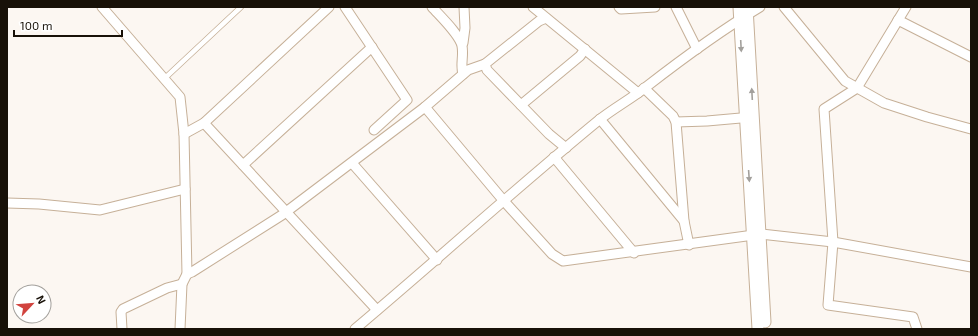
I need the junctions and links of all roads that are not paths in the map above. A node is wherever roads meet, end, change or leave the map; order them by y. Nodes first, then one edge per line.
1 (102, 7) edge
2 (241, 7) edge
3 (329, 7) edge
4 (345, 7) edge
5 (432, 7) edge
6 (464, 7) edge
7 (533, 7) edge
8 (619, 7) edge
9 (655, 7) edge
10 (676, 7) edge
11 (739, 7) edge
12 (760, 7) edge
13 (784, 7) edge
14 (906, 7) edge
15 (745, 14) edge
16 (546, 18) junction
17 (898, 20) junction
18 (372, 47) junction
19 (462, 47) junction
20 (585, 49) junction
21 (697, 49) junction
22 (971, 57) edge
23 (485, 64) junction
24 (463, 74) junction
25 (164, 79) junction
26 (857, 88) junction
27 (641, 91) junction
28 (521, 105) junction
29 (425, 107) junction
30 (749, 117) junction
31 (600, 119) junction
32 (676, 122) junction
33 (204, 123) junction
34 (971, 129) edge
35 (374, 130) dead end
36 (184, 134) junction
37 (566, 148) junction
38 (554, 157) junction
39 (352, 163) junction
40 (243, 165) junction
41 (185, 189) junction
42 (503, 200) junction
43 (7, 203) edge
44 (287, 212) junction
45 (684, 221) junction
46 (757, 234) junction
47 (833, 242) junction
48 (690, 245) junction
49 (634, 253) junction
50 (437, 260) junction
51 (971, 267) edge
52 (187, 274) junction
53 (182, 284) junction
54 (377, 310) junction
55 (122, 329) edge
56 (180, 329) edge
57 (355, 329) edge
58 (758, 329) edge
59 (766, 329) edge
60 (917, 329) edge

1 - 25 street
2 - 25 lane
3 - 33 street
4 - 18 street
5 - 19 street
6 - 19 street
7 - 16 street
8 - 9 street
10 - 21 street
11 - 15 street
12 - 15 street
13 - 26 street
14 - 17 street
15 - 21 street
15 - 30 street
16 - 20 street
16 - 23 street
17 - 22 street
17 - 26 street
18 - 35 street
18 - 40 street
19 - 24 street
20 - 27 street
20 - 28 street
21 - 27 street
23 - 24 street
23 - 28 street
24 - 29 street
25 - 36 street
26 - 34 street
26 - 47 street
27 - 31 street
27 - 32 street
28 - 37 street
29 - 39 street
29 - 42 street
30 - 32 street
30 - 46 street
31 - 37 street
31 - 45 street
32 - 45 street
33 - 36 street
33 - 40 street
36 - 41 street
37 - 38 street
38 - 42 street
38 - 49 street
39 - 44 street
39 - 50 street
40 - 44 street
41 - 43 street
41 - 52 street
42 - 49 street
42 - 50 street
44 - 52 street
44 - 54 street
45 - 48 street
46 - 47 street
46 - 48 street
46 - 58 street
46 - 59 street
47 - 51 street
47 - 60 street
48 - 49 street
50 - 54 street
52 - 53 street
53 - 55 street
53 - 56 street
54 - 57 street

